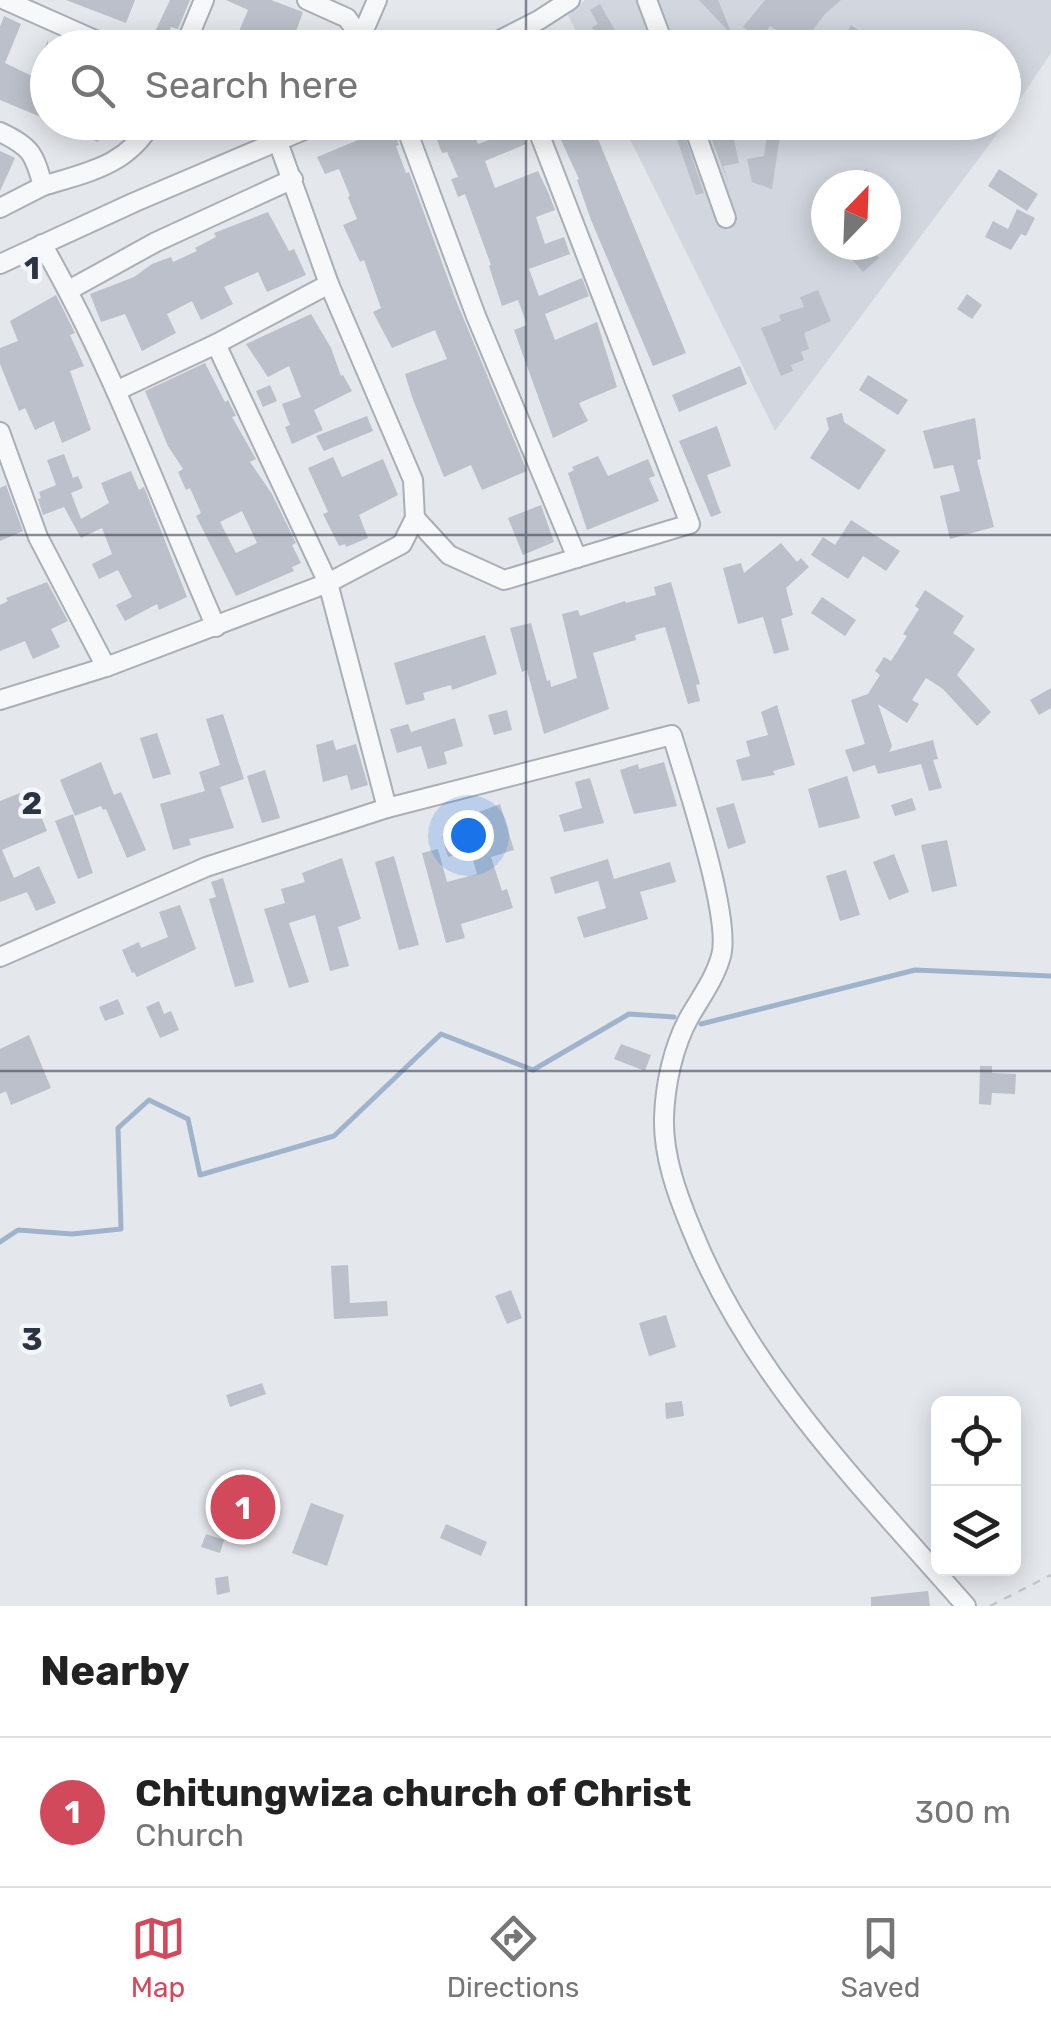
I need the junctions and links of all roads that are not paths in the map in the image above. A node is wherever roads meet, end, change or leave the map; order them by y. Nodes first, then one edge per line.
1 (5, 0) edge
2 (204, 0) edge
3 (307, 0) edge
4 (377, 0) edge
5 (570, 0) edge
6 (647, 0) edge
7 (72, 30) edge
8 (192, 30) edge
9 (356, 30) edge
10 (368, 30) edge
11 (519, 30) edge
12 (658, 30) edge
13 (0, 132) edge
14 (139, 140) edge
15 (282, 140) edge
16 (411, 140) edge
17 (542, 140) edge
18 (698, 140) edge
19 (278, 142) junction
20 (292, 180) junction
21 (43, 186) junction
22 (0, 208) edge
23 (726, 218) dead end
24 (42, 244) junction
25 (0, 264) edge
26 (329, 284) junction
27 (68, 290) junction
28 (216, 344) junction
29 (116, 391) junction
30 (0, 432) edge
31 (415, 518) junction
32 (578, 558) junction
33 (328, 583) junction
34 (216, 626) junction
35 (106, 667) junction
36 (0, 700) edge
37 (387, 808) junction
38 (2, 952) edge
39 (966, 1606) edge

1 - 7 street
2 - 8 street
3 - 9 street
4 - 10 street
5 - 11 street
6 - 12 street
13 - 21 street
14 - 21 street
15 - 19 street
16 - 32 street
17 - 32 street
18 - 23 street
19 - 20 street
19 - 24 street
20 - 26 street
20 - 27 street
21 - 22 street
24 - 25 street
24 - 27 street
26 - 28 street
26 - 31 street
27 - 29 street
28 - 29 street
28 - 33 street
29 - 34 street
30 - 35 street
31 - 32 street
31 - 33 street
33 - 34 street
33 - 37 street
34 - 35 street
35 - 36 street
37 - 38 street
37 - 39 street

